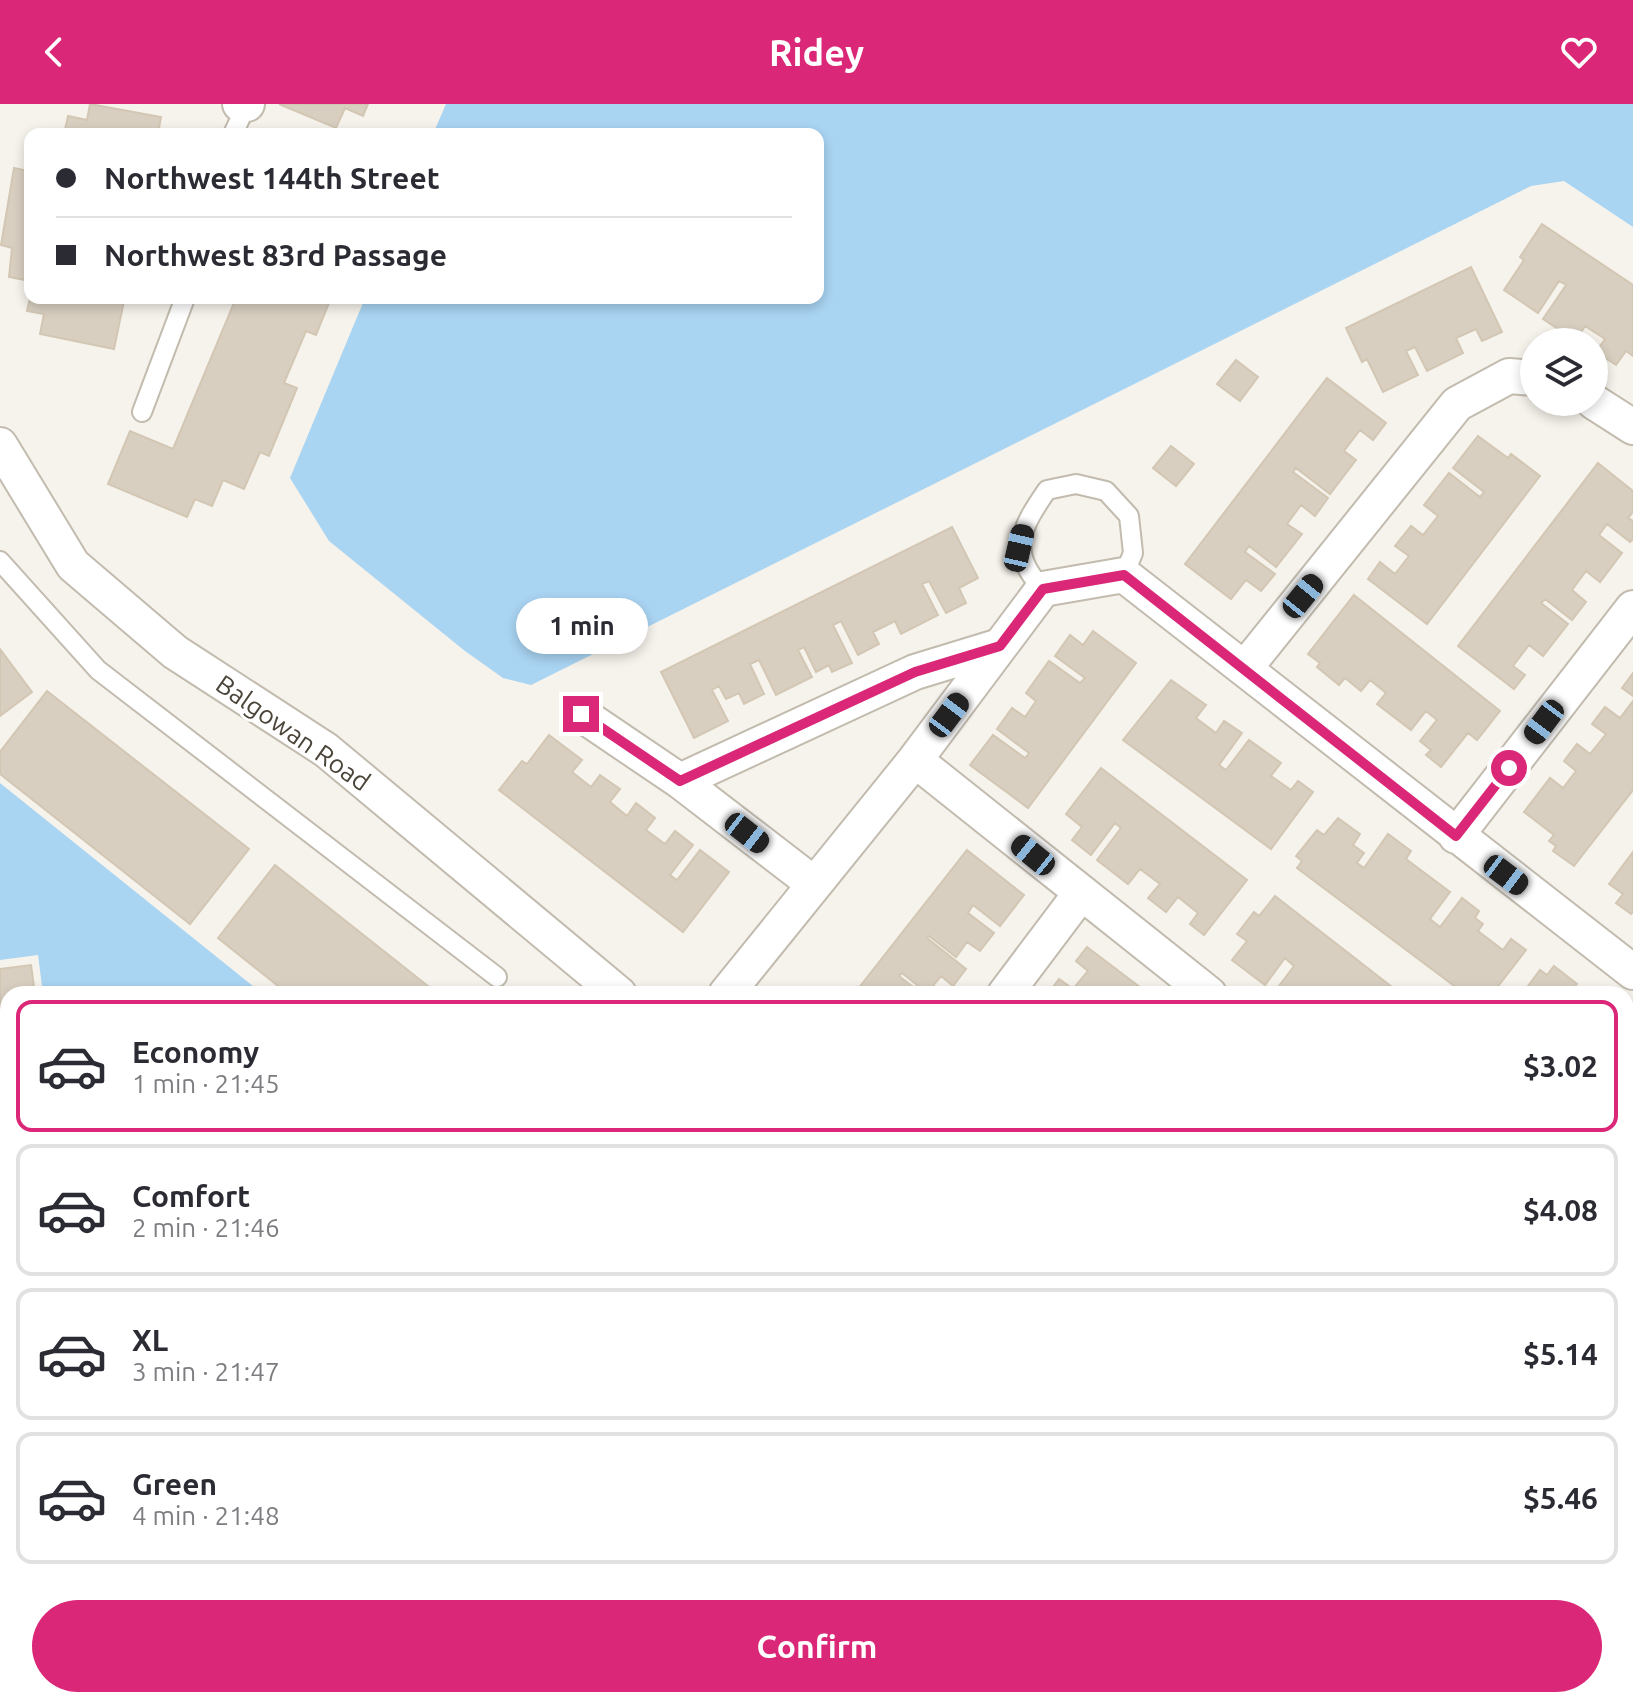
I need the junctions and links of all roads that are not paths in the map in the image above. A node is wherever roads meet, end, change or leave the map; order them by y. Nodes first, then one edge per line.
1 (183, 304) edge
2 (1520, 378) edge
3 (1608, 411) edge
4 (142, 412) dead end
5 (1633, 427) edge
6 (2, 451) edge
7 (0, 561) edge
8 (1124, 575) junction
9 (1043, 589) junction
10 (1633, 608) edge
11 (1000, 646) junction
12 (1245, 668) junction
13 (581, 714) dead end
14 (915, 760) junction
15 (680, 781) junction
16 (1456, 836) junction
17 (814, 884) junction
18 (1081, 893) junction
19 (1633, 972) edge
20 (497, 977) dead end
21 (609, 986) edge
22 (732, 986) edge
23 (1011, 986) edge
24 (1199, 986) edge

1 - 4 lane
2 - 12 street
3 - 5 street
6 - 21 street, Balgowan Road
7 - 20 lane
8 - 9 street
8 - 9 lane
8 - 12 street
9 - 11 street
10 - 16 street
11 - 14 street
11 - 15 street
12 - 16 street
13 - 15 street
14 - 17 street
14 - 18 street
15 - 17 street
16 - 19 street
17 - 22 street
18 - 23 street
18 - 24 street

